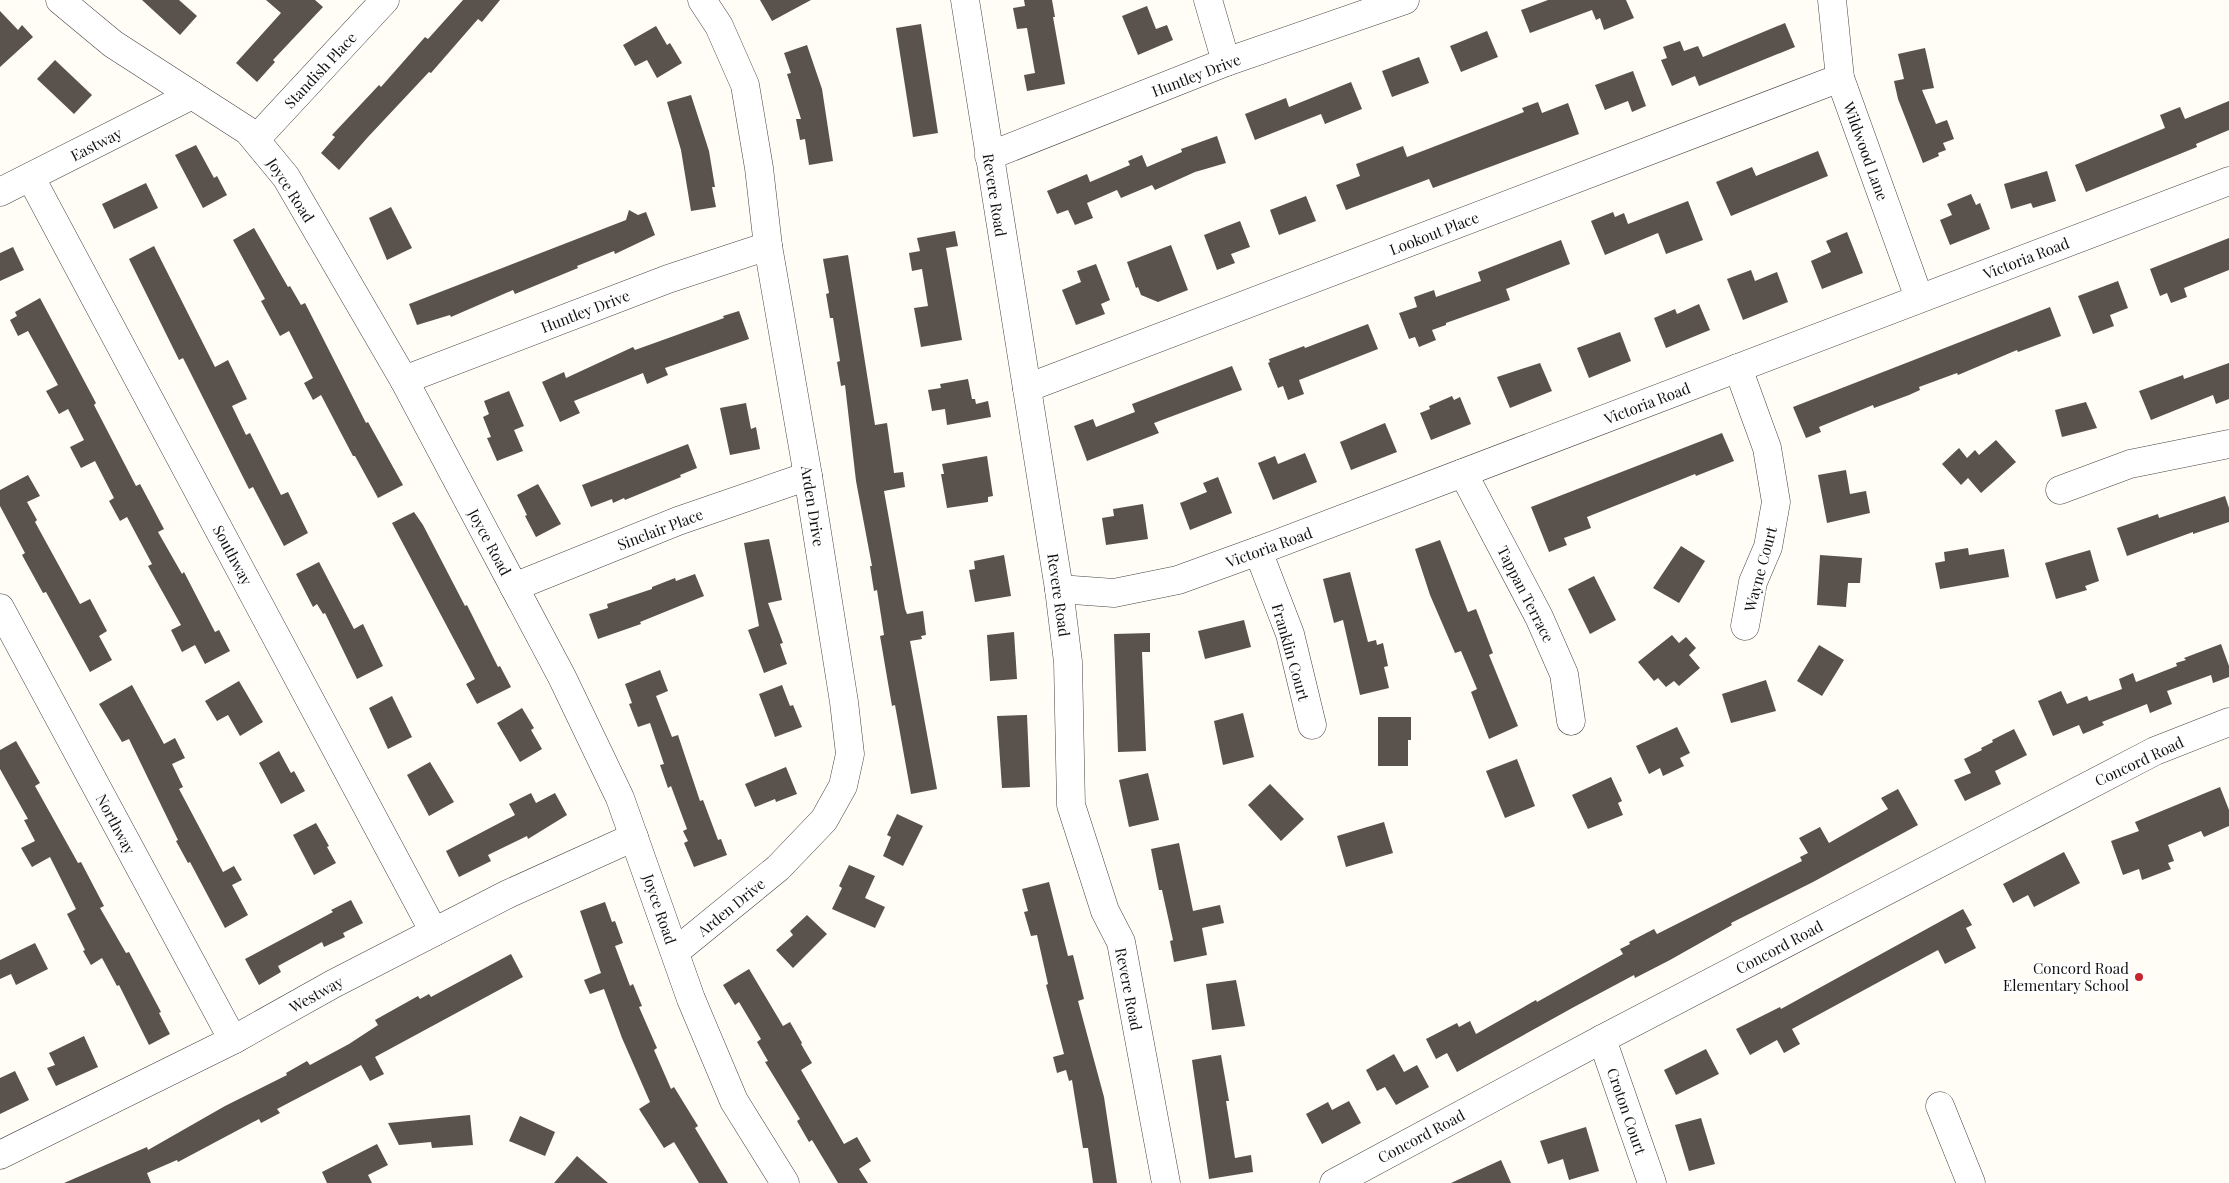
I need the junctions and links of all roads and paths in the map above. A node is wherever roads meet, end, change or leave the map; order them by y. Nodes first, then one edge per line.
1 (384, 0) edge
2 (702, 0) edge
3 (965, 0) edge
4 (1208, 0) edge
5 (1405, 0) edge
6 (1832, 0) edge
7 (71, 3) edge
8 (1226, 62) junction
9 (1840, 78) junction
10 (192, 95) junction
11 (256, 139) junction
12 (989, 156) junction
13 (31, 178) junction
14 (2229, 181) edge
15 (0, 192) edge
16 (768, 246) junction
17 (1919, 298) junction
18 (1738, 368) junction
19 (404, 380) junction
20 (1027, 388) junction
21 (2229, 444) edge
22 (1463, 473) junction
23 (808, 476) junction
24 (2060, 490) dead end
25 (1258, 551) junction
26 (514, 587) junction
27 (1059, 589) junction
28 (0, 608) edge
29 (1745, 626) dead end
30 (1571, 721) dead end
31 (2229, 722) edge
32 (1312, 725) dead end
33 (634, 837) junction
34 (434, 932) junction
35 (675, 952) junction
36 (1602, 1039) junction
37 (233, 1040) junction
38 (1940, 1106) dead end
39 (0, 1155) edge
40 (785, 1183) edge
41 (1166, 1183) edge
42 (1334, 1183) edge
43 (1652, 1183) edge
44 (1971, 1183) edge

1 - 11 street, Standish Place
2 - 16 street, Arden Drive
3 - 12 street, Revere Road
4 - 8 street
5 - 8 street, Huntley Drive
6 - 9 street, Wildwood Lane
7 - 10 street, Joyce Road
8 - 12 street, Huntley Drive
9 - 17 street, Wildwood Lane
9 - 20 street, Lookout Place
10 - 11 street, Joyce Road
10 - 13 street, Eastway
11 - 19 street, Joyce Road
12 - 20 street, Revere Road
13 - 15 street, Eastway
13 - 34 street, Southway
14 - 17 street, Victoria Road
16 - 19 street, Huntley Drive
16 - 23 street, Arden Drive
17 - 18 street, Victoria Road
18 - 22 street, Victoria Road
18 - 29 street, Wayne Court
19 - 26 street, Joyce Road
20 - 27 street, Revere Road
21 - 24 street
22 - 25 street, Victoria Road
22 - 30 street, Tappan Terrace
23 - 26 street, Sinclair Place
23 - 35 street, Arden Drive
25 - 27 street, Victoria Road
25 - 32 street, Franklin Court
26 - 33 street, Joyce Road
27 - 41 street, Revere Road
28 - 37 street, Northway
31 - 36 street, Concord Road
33 - 34 street, Westway
33 - 35 street, Joyce Road
34 - 37 street, Westway
35 - 40 street, Joyce Road
36 - 42 street, Concord Road
36 - 43 street, Croton Court
37 - 39 street, Westway
38 - 44 street

